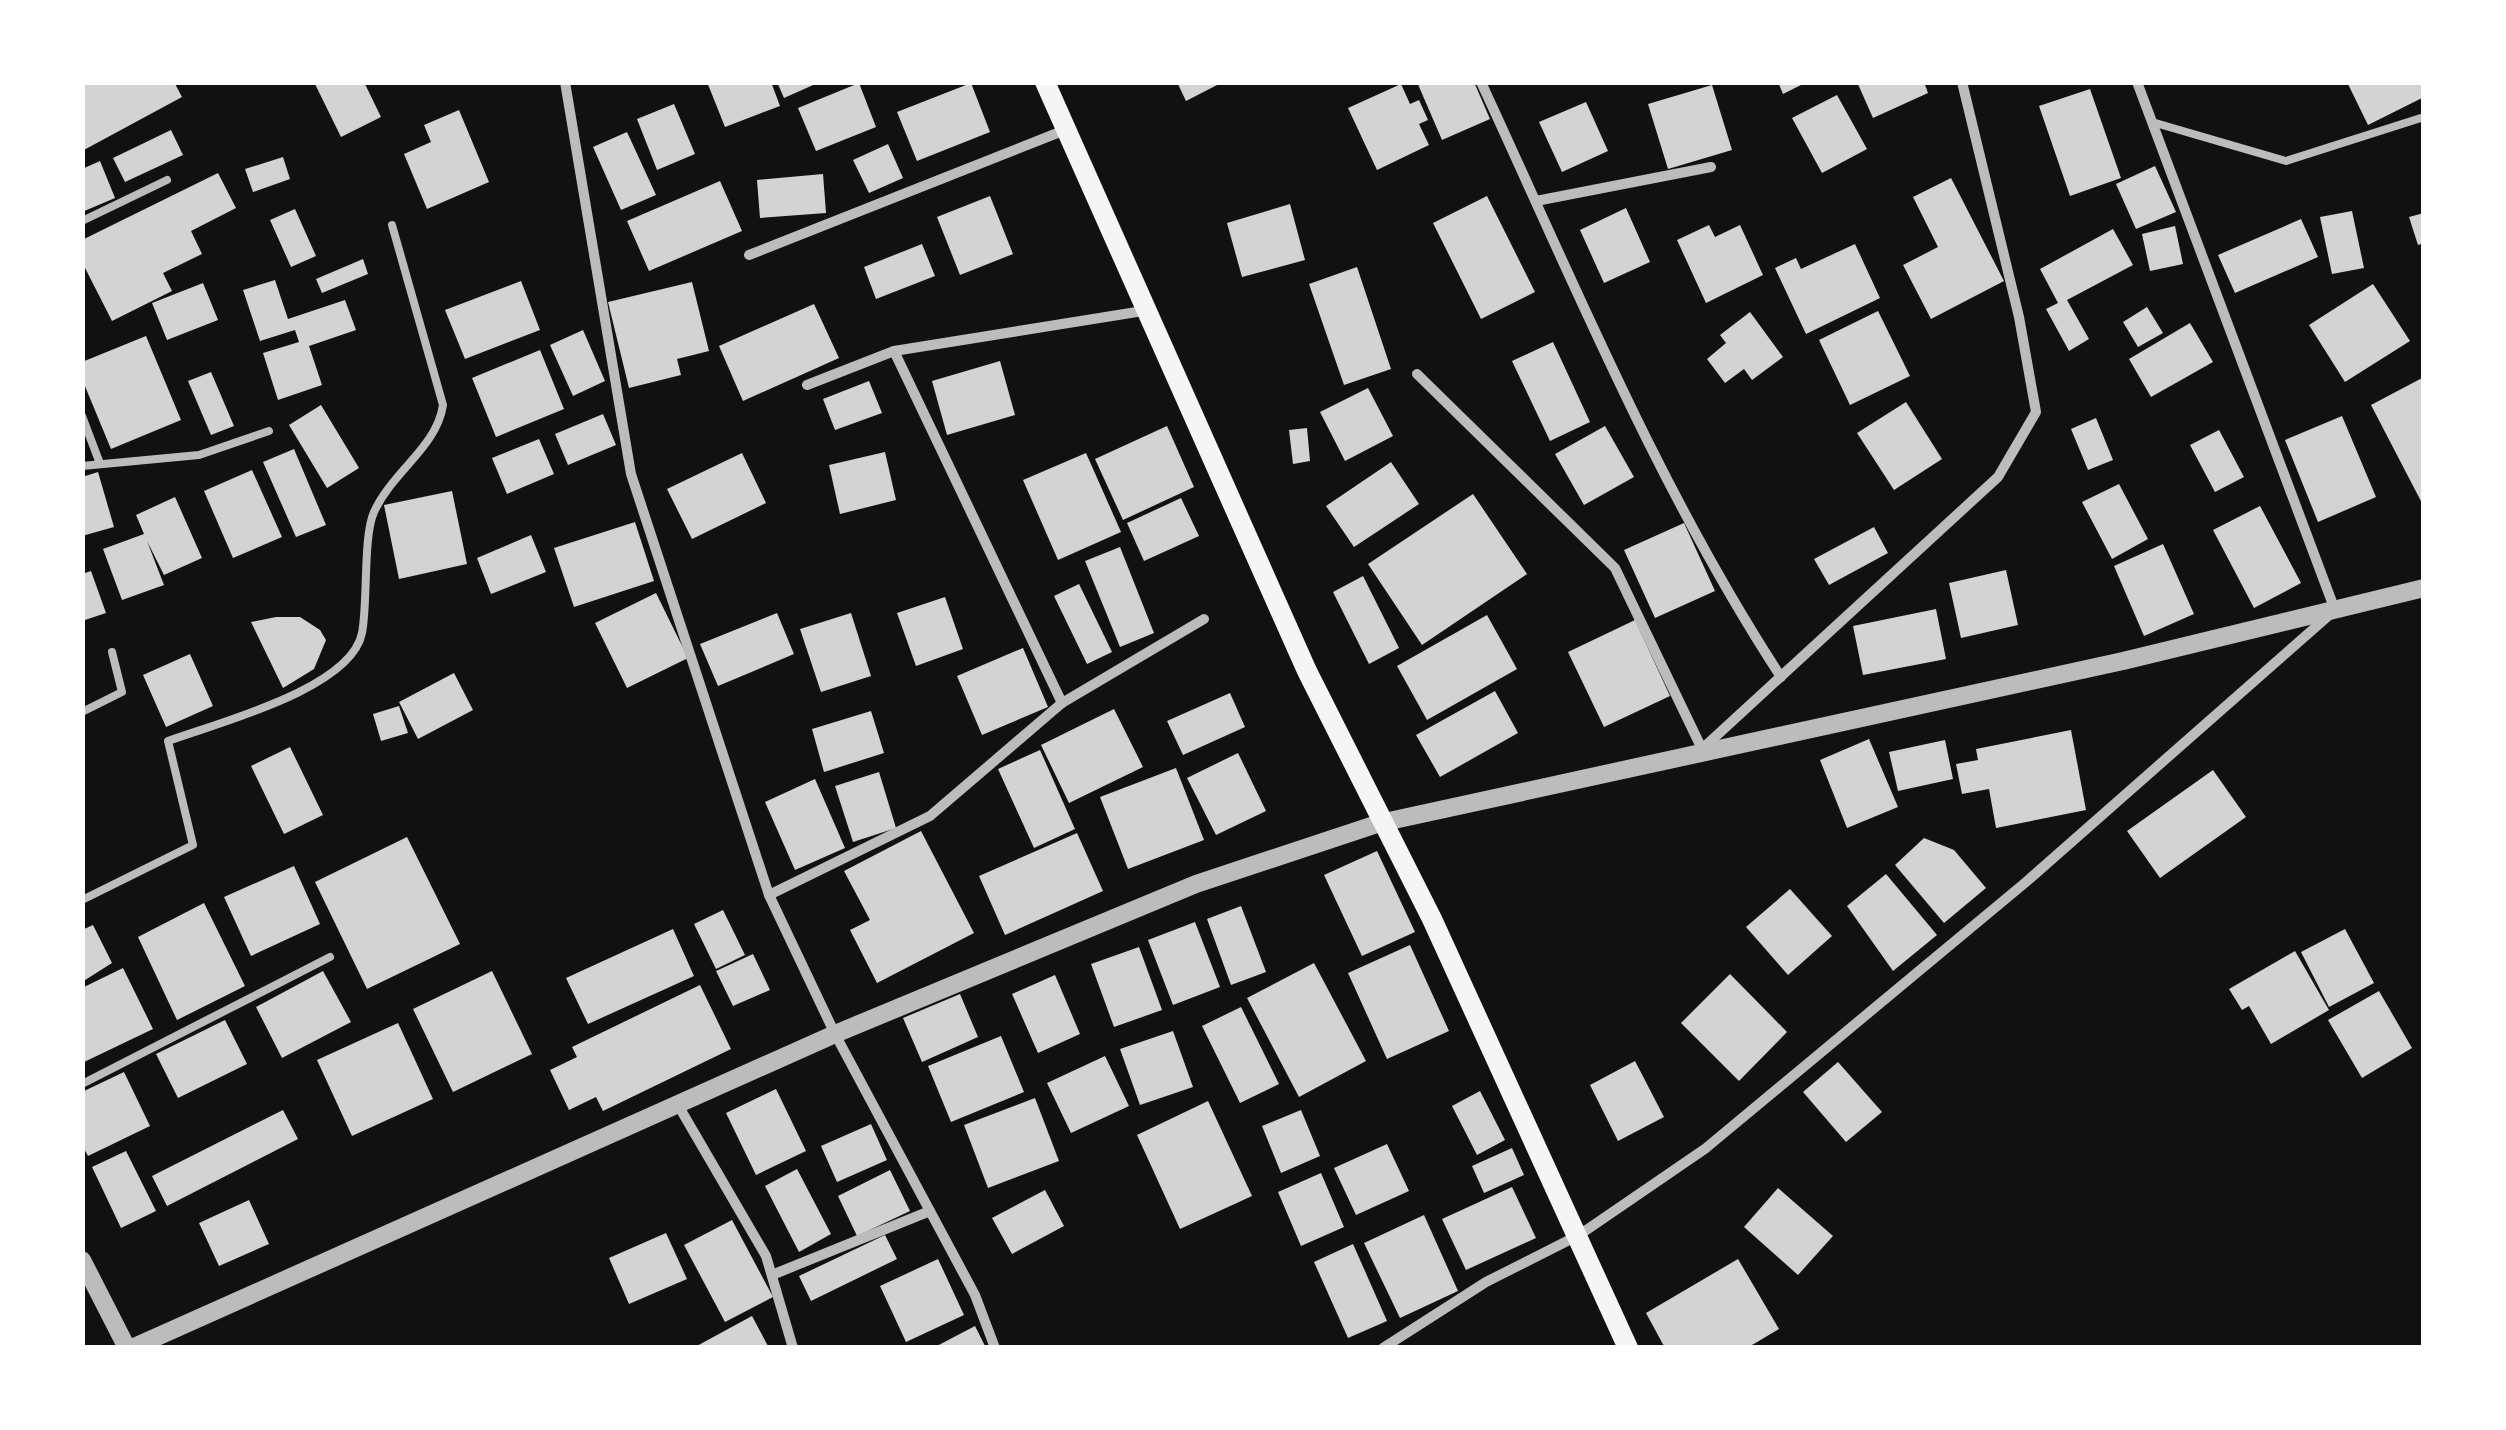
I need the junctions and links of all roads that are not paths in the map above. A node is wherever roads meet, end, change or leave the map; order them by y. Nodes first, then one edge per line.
1 (565, 82) edge
2 (1045, 82) edge
3 (1481, 82) edge
4 (1962, 82) edge
5 (2137, 82) edge
6 (2424, 116) edge
7 (2152, 122) junction
8 (1064, 130) junction
9 (1710, 168) dead end
10 (167, 180) dead end
11 (1536, 201) junction
12 (82, 221) edge
13 (392, 224) dead end
14 (749, 255) dead end
15 (1143, 311) junction
16 (894, 351) junction
17 (1417, 374) dead end
18 (807, 385) dead end
19 (82, 416) edge
20 (269, 431) dead end
21 (99, 461) junction
22 (82, 466) edge
23 (2424, 588) edge
24 (2335, 610) junction
25 (1204, 619) dead end
26 (112, 652) dead end
27 (1781, 677) junction
28 (1062, 703) junction
29 (82, 712) edge
30 (1702, 750) junction
31 (1380, 823) junction
32 (769, 895) junction
33 (82, 900) edge
34 (330, 957) dead end
35 (835, 1034) junction
36 (82, 1084) edge
37 (678, 1104) junction
38 (930, 1211) junction
39 (1578, 1235) junction
40 (82, 1260) edge
41 (772, 1276) junction
42 (130, 1348) edge
43 (794, 1348) edge
44 (995, 1348) edge
45 (1383, 1348) edge
46 (1628, 1348) edge

1 - 32 street
2 - 8 main road
3 - 11 street
4 - 27 street
5 - 7 street
6 - 7 lane
7 - 24 street
8 - 14 street
8 - 15 main road
9 - 11 street
10 - 12 lane
11 - 27 street
13 - 33 lane
15 - 16 street
15 - 31 main road
16 - 18 street
16 - 28 street
17 - 30 street
19 - 21 lane
20 - 21 lane
21 - 22 lane
23 - 24 street
24 - 30 street
24 - 39 street
25 - 28 street
26 - 29 lane
27 - 30 street
28 - 32 street
30 - 31 street
31 - 35 street
31 - 39 main road
32 - 35 street
34 - 36 lane
35 - 37 street
35 - 38 street
37 - 41 street
37 - 42 street
38 - 41 street
38 - 44 street
39 - 45 street
39 - 46 main road
40 - 42 street
41 - 43 street

